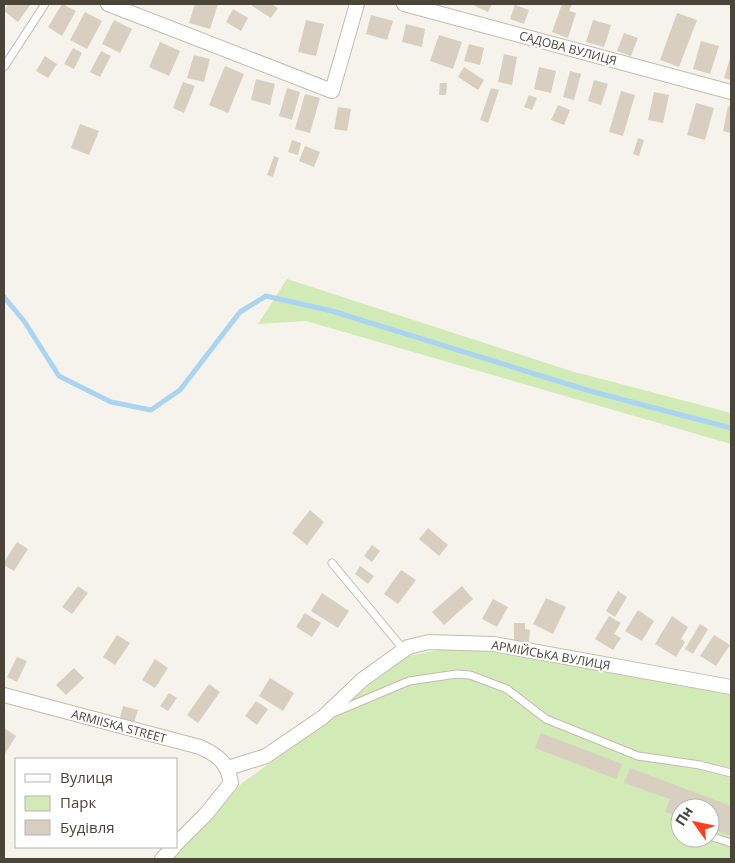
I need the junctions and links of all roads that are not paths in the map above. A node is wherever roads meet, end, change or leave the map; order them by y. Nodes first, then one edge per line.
1 (45, 4) edge
2 (108, 4) edge
3 (358, 4) edge
4 (404, 4) edge
5 (4, 67) edge
6 (731, 92) edge
7 (332, 563) dead end
8 (404, 650) junction
9 (731, 687) edge
10 (4, 695) edge
11 (324, 717) junction
12 (228, 768) junction
13 (731, 773) edge
14 (178, 843) edge
15 (173, 848) edge
16 (162, 859) edge

1 - 5 lane
2 - 3 street
4 - 6 street, САДОВА ВУЛИЦЯ
7 - 8 lane
8 - 9 street, АРМІЙСЬКА ВУЛИЦЯ
8 - 11 street, АРМІЙСЬКА ВУЛИЦЯ
10 - 12 street, ARMIISKA STREET
11 - 12 street, АРМІЙСЬКА ВУЛИЦЯ
11 - 13 lane
12 - 14 street
15 - 16 street

